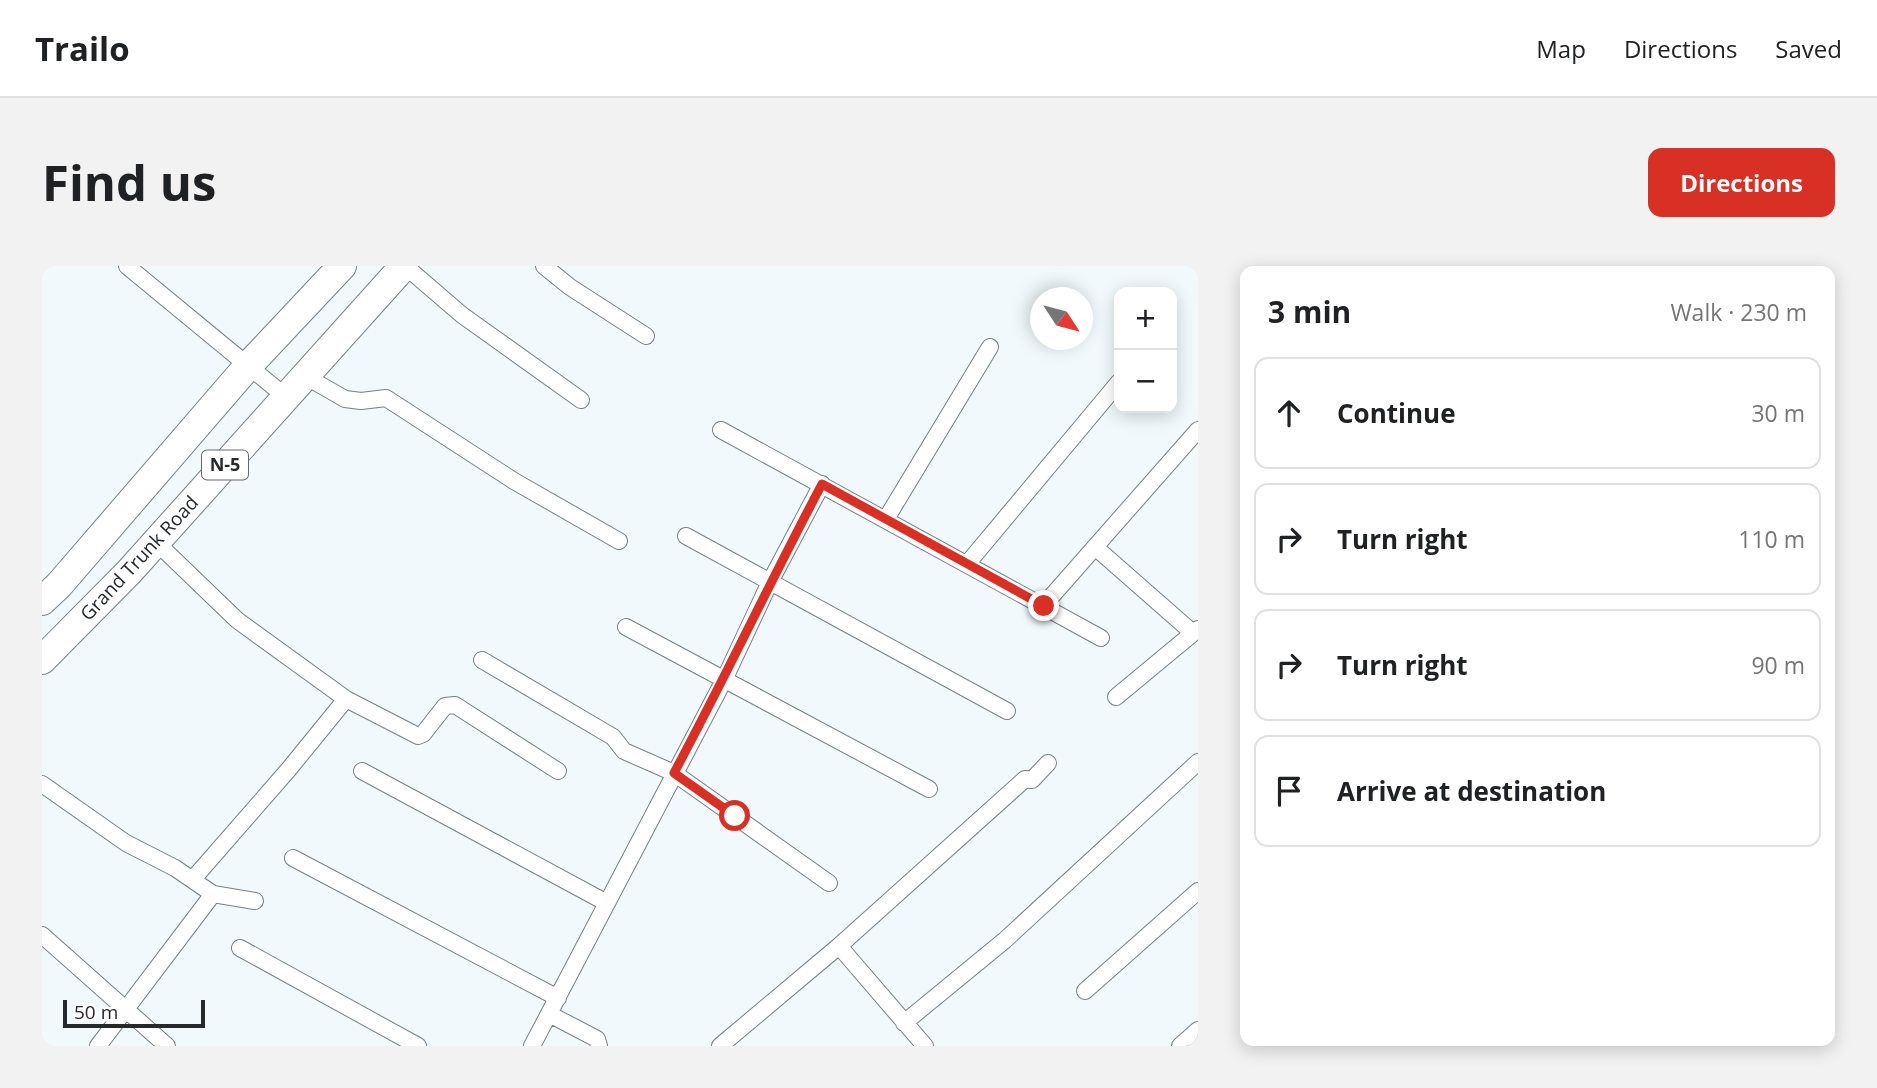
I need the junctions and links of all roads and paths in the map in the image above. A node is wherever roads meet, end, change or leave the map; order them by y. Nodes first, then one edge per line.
1 (127, 266) edge
2 (342, 266) edge
3 (404, 266) edge
4 (544, 266) edge
5 (646, 335) dead end
6 (990, 347) dead end
7 (248, 366) junction
8 (305, 376) junction
9 (1114, 388) edge
10 (286, 397) junction
11 (581, 400) dead end
12 (722, 430) dead end
13 (1198, 430) edge
14 (822, 484) junction
15 (886, 519) junction
16 (686, 536) dead end
17 (156, 541) junction
18 (619, 541) dead end
19 (1095, 547) junction
20 (967, 564) junction
21 (770, 582) junction
22 (42, 601) edge
23 (1044, 606) junction
24 (626, 626) dead end
25 (1196, 631) edge
26 (1101, 638) dead end
27 (42, 660) edge
28 (481, 660) dead end
29 (724, 680) junction
30 (1116, 697) dead end
31 (346, 699) junction
32 (1007, 711) dead end
33 (1198, 762) edge
34 (1048, 763) dead end
35 (362, 771) dead end
36 (558, 771) dead end
37 (674, 773) junction
38 (42, 784) edge
39 (929, 789) dead end
40 (293, 858) dead end
41 (193, 879) junction
42 (829, 883) dead end
43 (1198, 891) edge
44 (213, 894) junction
45 (255, 901) dead end
46 (607, 903) junction
47 (42, 934) edge
48 (839, 946) junction
49 (240, 948) dead end
50 (1085, 991) dead end
51 (558, 998) junction
52 (126, 1011) junction
53 (549, 1014) junction
54 (904, 1023) junction
55 (1198, 1030) edge
56 (98, 1046) edge
57 (167, 1046) edge
58 (418, 1046) edge
59 (532, 1046) edge
60 (599, 1046) edge
61 (720, 1046) edge
62 (925, 1046) edge
63 (1180, 1046) edge

1 - 7 street
2 - 7 highway, N-5
3 - 8 highway, Grand Trunk Road / N-5
3 - 11 street
4 - 5 street
6 - 15 street
7 - 10 street
7 - 22 highway, N-5
8 - 10 highway, Grand Trunk Road / N-5
8 - 18 street
9 - 20 street
10 - 17 highway, Grand Trunk Road / N-5
12 - 14 street
13 - 19 street
14 - 15 street
14 - 21 street
15 - 20 street
16 - 21 street
17 - 27 highway, Grand Trunk Road / N-5
17 - 31 street
19 - 23 street
19 - 25 street
20 - 23 street
21 - 29 street
21 - 32 street
23 - 26 street
24 - 29 street
25 - 30 street
28 - 37 street
29 - 37 street
29 - 39 street
31 - 36 street
31 - 41 street
33 - 54 street
34 - 48 street
35 - 46 street
37 - 42 street
37 - 46 street
38 - 41 street
40 - 51 street
41 - 44 street
43 - 50 street
44 - 45 street
44 - 52 street
46 - 51 street
47 - 52 street
48 - 54 street
48 - 61 street
49 - 58 street
51 - 53 street
52 - 56 street
52 - 57 street
53 - 59 street
53 - 60 street
54 - 62 street
55 - 63 street

